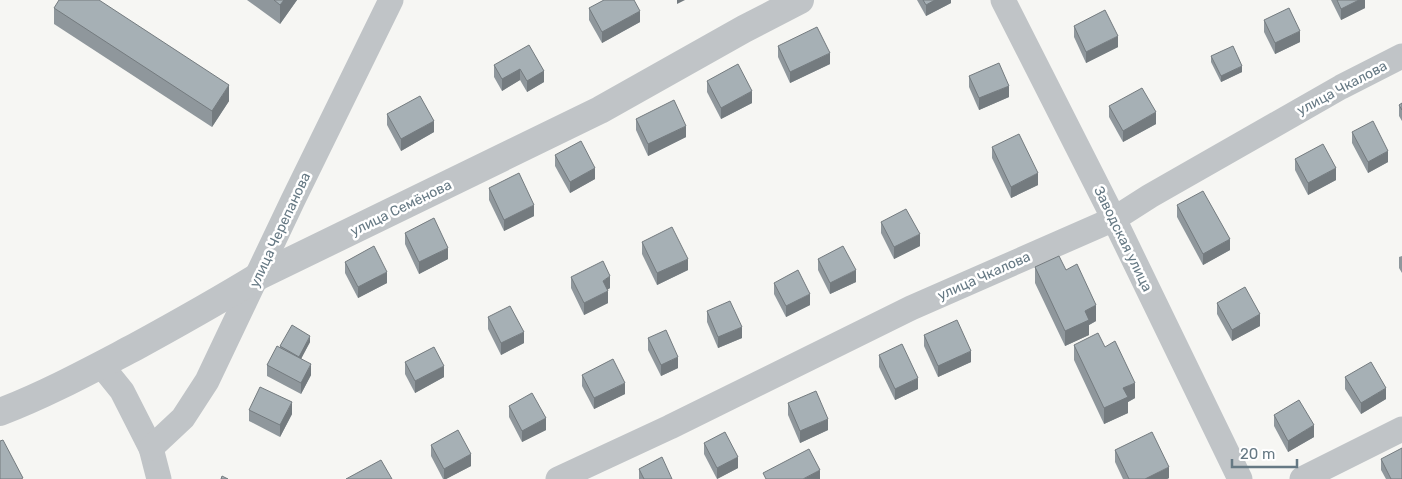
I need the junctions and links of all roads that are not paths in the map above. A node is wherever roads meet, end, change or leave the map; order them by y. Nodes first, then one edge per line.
1 (391, 0) edge
2 (800, 0) edge
3 (1003, 0) edge
4 (1402, 56) edge
5 (1114, 219) junction
6 (258, 276) junction
7 (101, 365) junction
8 (0, 412) edge
9 (1402, 429) edge
10 (151, 448) junction
11 (159, 479) edge
12 (558, 479) edge
13 (1240, 479) edge
14 (1302, 479) edge

1 - 6 street, улица Черепанова
2 - 6 street, улица Семёнова
3 - 5 street, Заводская улица
4 - 5 street, улица Чкалова
5 - 12 street, улица Чкалова
5 - 13 street, Заводская улица
6 - 7 street, улица Семёнова
6 - 10 street, улица Черепанова
7 - 8 street, улица Семёнова
7 - 10 street
9 - 14 street
10 - 11 street

